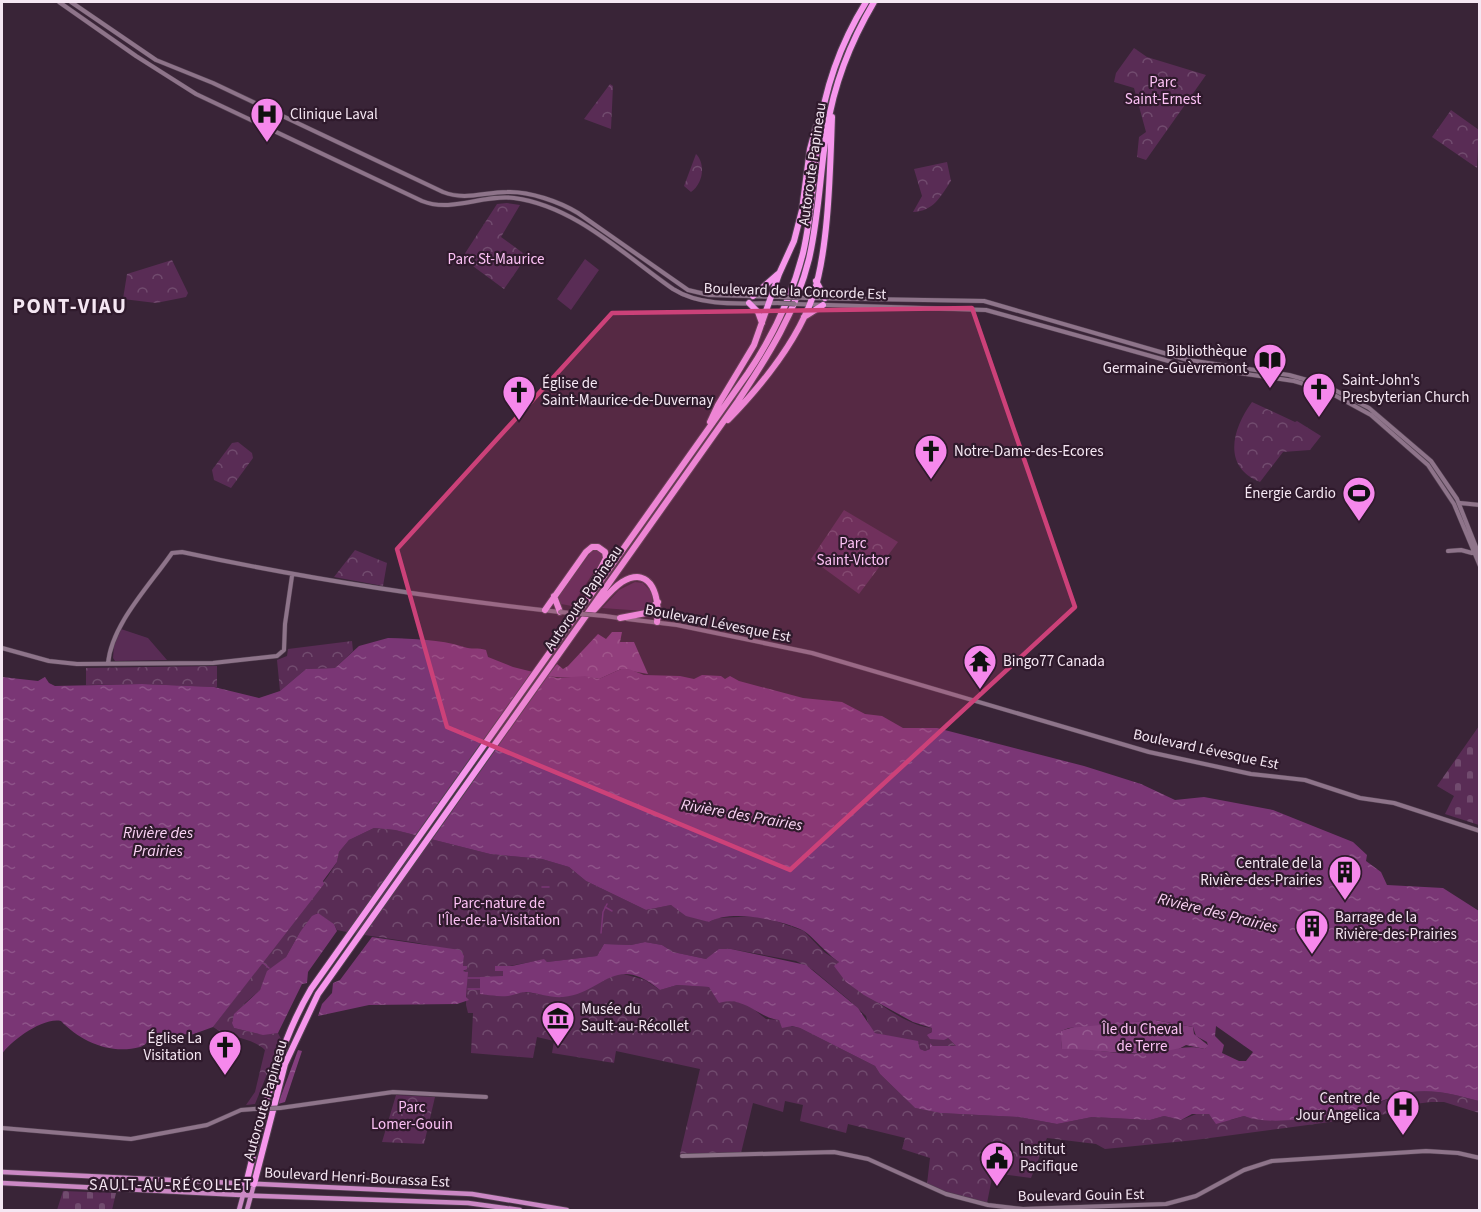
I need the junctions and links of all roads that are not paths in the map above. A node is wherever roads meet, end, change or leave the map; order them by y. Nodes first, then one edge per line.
1 (59, 2) edge
2 (71, 2) edge
3 (866, 2) edge
4 (874, 2) edge
5 (830, 96) junction
6 (779, 274) junction
7 (816, 281) junction
8 (753, 296) junction
9 (771, 300) junction
10 (807, 301) junction
11 (824, 302) junction
12 (748, 303) junction
13 (804, 318) junction
14 (762, 324) junction
15 (709, 434) junction
16 (1459, 502) junction
17 (1479, 505) edge
18 (1448, 551) dead end
19 (1472, 553) junction
20 (1479, 557) edge
21 (1479, 566) edge
22 (292, 575) junction
23 (554, 596) junction
24 (658, 602) junction
25 (582, 607) junction
26 (545, 610) junction
27 (560, 612) junction
28 (620, 618) junction
29 (657, 622) junction
30 (579, 625) junction
31 (2, 648) edge
32 (108, 664) junction
33 (1479, 831) edge
34 (412, 853) junction
35 (486, 1097) dead end
36 (2, 1128) edge
37 (682, 1156) dead end
38 (1479, 1158) edge
39 (2, 1172) edge
40 (2, 1183) edge
41 (246, 1184) junction
42 (254, 1184) junction
43 (243, 1194) junction
44 (251, 1195) junction
45 (1138, 1208) edge
46 (1148, 1208) edge
47 (239, 1210) edge
48 (247, 1210) edge
49 (520, 1210) edge
50 (567, 1210) edge

1 - 12 street, Boulevard de la Concorde Est
2 - 8 street, Boulevard de la Concorde Est
3 - 5 highway, Autoroute Papineau
4 - 5 highway, Autoroute Papineau
5 - 6 highway
5 - 7 highway
5 - 15 highway, Autoroute Papineau
6 - 8 highway
6 - 9 highway
7 - 10 highway
7 - 11 highway
8 - 9 street, Boulevard de la Concorde Est
9 - 10 street, Boulevard de la Concorde Est, bridge
9 - 10 street, Boulevard de la Concorde Est, bridge
9 - 12 street, Boulevard de la Concorde Est
9 - 14 highway
10 - 11 street, Boulevard de la Concorde Est
10 - 13 highway
11 - 13 highway
11 - 16 street, Boulevard de la Concorde Est
11 - 19 street, Boulevard de la Concorde Est
12 - 14 highway
13 - 15 highway
14 - 15 highway
15 - 25 highway, Autoroute Papineau
15 - 30 highway, Autoroute Papineau
16 - 17 street
16 - 20 street, Boulevard de la Concorde Est
18 - 19 street
19 - 21 street, Boulevard de la Concorde Est
22 - 26 street, Boulevard Lévesque Est
22 - 32 street, Boulevard Lévesque Est
22 - 32 street
23 - 25 highway
23 - 26 highway
23 - 27 highway
24 - 28 highway
24 - 29 highway
24 - 30 highway
25 - 34 highway, Autoroute Papineau
26 - 27 street, Boulevard Lévesque Est
27 - 28 street, Boulevard Lévesque Est, bridge
28 - 29 street, Boulevard Lévesque Est
29 - 33 street, Boulevard Lévesque Est
30 - 34 highway, Autoroute Papineau
31 - 32 street
34 - 41 highway, Autoroute Papineau
34 - 42 highway, Autoroute Papineau
35 - 36 street, bridge
37 - 45 street, Boulevard Gouin Est
38 - 46 street, Boulevard Gouin Est
39 - 41 main road, Boulevard Henri-Bourassa Est
40 - 43 main road, Boulevard Henri-Bourassa Est
41 - 42 main road, Boulevard Henri-Bourassa Est
41 - 43 main road
42 - 44 main road
42 - 50 main road, Boulevard Henri-Bourassa Est
43 - 44 main road, Boulevard Henri-Bourassa Est
43 - 47 main road
44 - 48 main road
44 - 49 main road, Boulevard Henri-Bourassa Est
45 - 46 street, Boulevard Gouin Est

